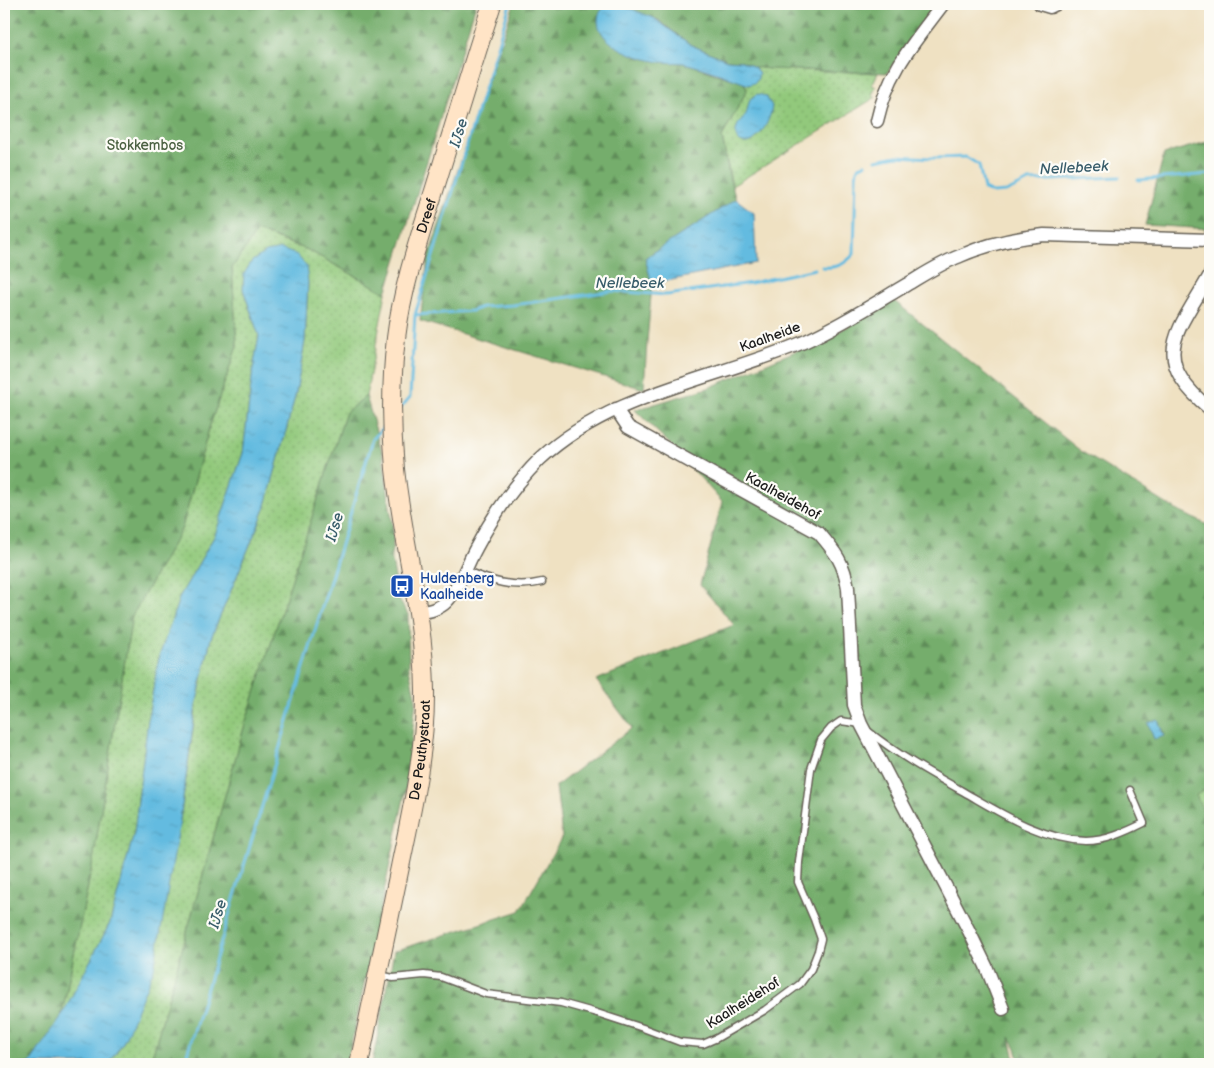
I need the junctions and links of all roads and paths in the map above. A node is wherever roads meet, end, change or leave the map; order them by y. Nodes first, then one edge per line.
1 (492, 4) edge
2 (943, 4) edge
3 (1040, 4) edge
4 (1056, 4) edge
5 (877, 121) dead end
6 (1210, 240) edge
7 (1210, 275) edge
8 (616, 409) junction
9 (1210, 409) edge
10 (394, 433) joint
11 (464, 570) junction
12 (542, 582) dead end
13 (419, 613) junction
14 (861, 724) junction
15 (1130, 790) dead end
16 (378, 974) junction
17 (1003, 1009) dead end
18 (359, 1064) edge

1 - 10 main road, Dreef
2 - 5 street
3 - 4 street
6 - 8 street, Kaalheide
7 - 9 street
8 - 11 street, Kaalheide
8 - 14 street, Kaalheidehof
10 - 13 main road, De Peuthystraat
11 - 12 lane
11 - 13 street, Kaalheide
13 - 16 main road, De Peuthystraat
14 - 15 lane
14 - 16 lane, Kaalheidehof
14 - 17 street, Kaalheidehof
16 - 18 main road, De Peuthystraat

